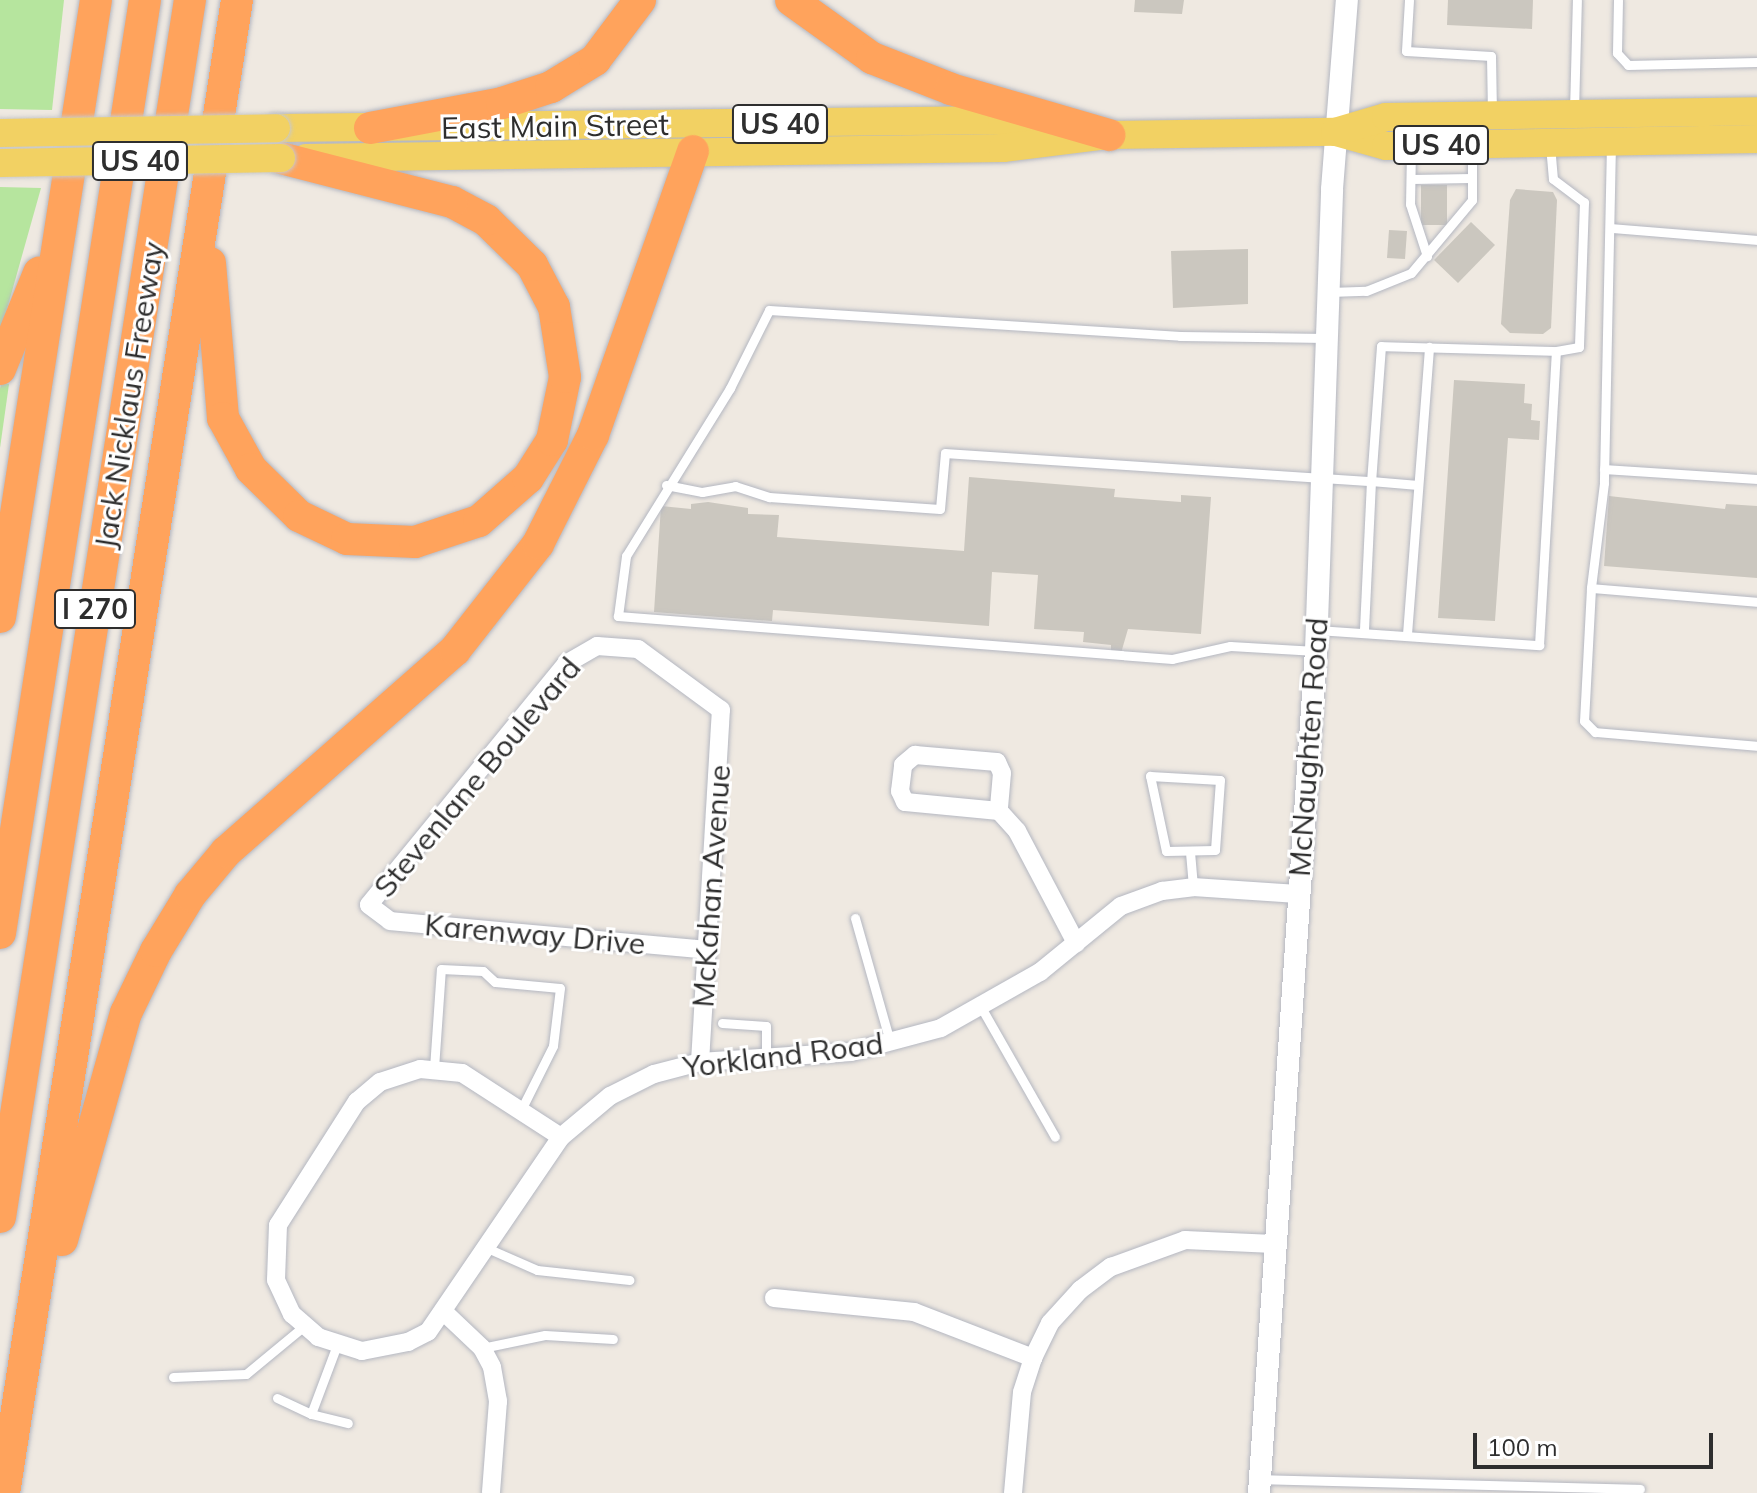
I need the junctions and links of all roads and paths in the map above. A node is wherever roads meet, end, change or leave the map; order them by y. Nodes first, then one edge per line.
1 (76, 0) edge
2 (96, 0) edge
3 (145, 0) edge
4 (190, 0) edge
5 (237, 0) edge
6 (255, 0) edge
7 (640, 0) edge
8 (791, 0) edge
9 (1347, 0) edge
10 (1409, 0) edge
11 (1577, 0) edge
12 (1618, 0) edge
13 (231, 40) junction
14 (1757, 62) edge
15 (1757, 111) edge
16 (1574, 114) junction
17 (1492, 115) junction
18 (77, 116) junction
19 (370, 128) junction
20 (1335, 132) junction
21 (0, 133) edge
22 (1109, 135) junction
23 (1757, 139) edge
24 (1611, 142) junction
25 (279, 143) junction
26 (1549, 144) junction
27 (1472, 145) junction
28 (1411, 146) junction
29 (693, 151) junction
30 (0, 163) edge
31 (1472, 178) junction
32 (1411, 179) junction
33 (207, 193) junction
34 (63, 202) junction
35 (1611, 228) junction
36 (1757, 240) edge
37 (1427, 256) junction
38 (1327, 292) junction
39 (1326, 338) junction
40 (1429, 347) junction
41 (1556, 351) junction
42 (0, 369) edge
43 (1604, 469) junction
44 (1322, 477) junction
45 (1757, 479) edge
46 (1371, 481) junction
47 (666, 485) junction
48 (1418, 485) junction
49 (1591, 588) junction
50 (1757, 602) edge
51 (0, 617) edge
52 (1364, 630) junction
53 (1407, 634) junction
54 (1316, 641) junction
55 (587, 649) joint
56 (1757, 734) edge
57 (1757, 746) edge
58 (999, 811) junction
59 (1190, 852) junction
60 (1193, 887) junction
61 (1298, 894) junction
62 (369, 905) joint
63 (855, 918) dead end
64 (0, 933) edge
65 (1076, 943) junction
66 (707, 950) junction
67 (982, 1009) junction
68 (722, 1023) dead end
69 (890, 1043) junction
70 (766, 1058) junction
71 (700, 1062) junction
72 (434, 1068) junction
73 (521, 1110) junction
74 (561, 1137) junction
75 (1055, 1137) dead end
76 (0, 1217) edge
77 (1274, 1244) junction
78 (487, 1248) junction
79 (629, 1280) dead end
80 (774, 1298) dead end
81 (444, 1312) junction
82 (304, 1326) junction
83 (613, 1339) dead end
84 (28, 1341) junction
85 (337, 1345) junction
86 (482, 1348) junction
87 (1033, 1358) junction
88 (173, 1377) dead end
89 (277, 1398) dead end
90 (311, 1414) junction
91 (348, 1423) dead end
92 (1259, 1486) edge
93 (1640, 1489) dead end
94 (4, 1493) edge
95 (491, 1493) edge
96 (1013, 1493) edge

1 - 18 highway
2 - 18 highway
3 - 64 highway, Jack Nicklaus Freeway / I 270
4 - 76 highway, Jack Nicklaus Freeway / I 270
5 - 13 highway
6 - 13 highway
7 - 19 highway
8 - 22 highway
9 - 20 street, McNaughten Road
10 - 17 lane
11 - 16 lane
12 - 14 lane
13 - 33 highway
15 - 16 main road, East Main Street / US 40
16 - 17 main road, East Main Street / US 40
17 - 20 main road, East Main Street / US 40
18 - 34 highway
19 - 22 main road, East Main Street / US 40
19 - 25 main road, East Main Street / US 40
20 - 22 main road, East Main Street / US 40
20 - 28 main road, East Main Street / US 40
20 - 38 street, McNaughten Road
21 - 25 main road, East Main Street / US 40, bridge
22 - 29 main road, East Main Street / US 40
23 - 24 main road, East Main Street / US 40
24 - 26 main road, East Main Street / US 40
24 - 35 lane
25 - 29 main road, East Main Street / US 40
25 - 30 main road, East Main Street / US 40, bridge
25 - 33 highway
26 - 27 main road, East Main Street / US 40
26 - 41 lane
27 - 28 main road, East Main Street / US 40
27 - 31 lane
28 - 32 lane
29 - 84 highway
31 - 32 lane
31 - 37 lane
32 - 37 lane
33 - 84 highway
34 - 42 highway
34 - 51 highway
35 - 36 lane
35 - 43 lane
37 - 38 lane
38 - 39 street, McNaughten Road
39 - 44 street, McNaughten Road
39 - 47 lane
40 - 41 lane
40 - 46 lane
40 - 48 lane
41 - 53 lane
43 - 45 lane
43 - 49 lane
44 - 46 lane
44 - 47 lane
44 - 54 street, McNaughten Road
46 - 48 lane
46 - 52 lane
47 - 54 lane
48 - 53 lane
49 - 50 lane
49 - 57 lane
52 - 53 lane
52 - 54 lane
54 - 61 street, McNaughten Road
55 - 62 street, Stevenlane Boulevard
55 - 66 street, McKahan Avenue
56 - 57 lane
58 - 58 street
58 - 65 street
59 - 59 lane
59 - 60 lane
60 - 61 street, Yorkland Road
60 - 65 street, Yorkland Road
61 - 77 street, McNaughten Road
62 - 66 street, Karenway Drive
63 - 69 lane
65 - 67 street, Yorkland Road
66 - 71 street, McKahan Avenue
67 - 69 street, Yorkland Road
67 - 75 lane
68 - 70 lane
69 - 70 street, Yorkland Road
70 - 71 street, Yorkland Road
71 - 74 street, Yorkland Road
72 - 73 street
72 - 73 lane
72 - 82 street
73 - 74 street
74 - 78 street, Yorkland Road
77 - 87 street
77 - 92 street, McNaughten Road
78 - 79 lane
78 - 81 street, Yorkland Road
80 - 87 street
81 - 85 street
81 - 86 street
82 - 85 street
82 - 88 lane
83 - 86 lane
84 - 94 highway
85 - 90 lane
86 - 95 street
87 - 96 street
89 - 90 lane
90 - 91 lane
92 - 93 lane

